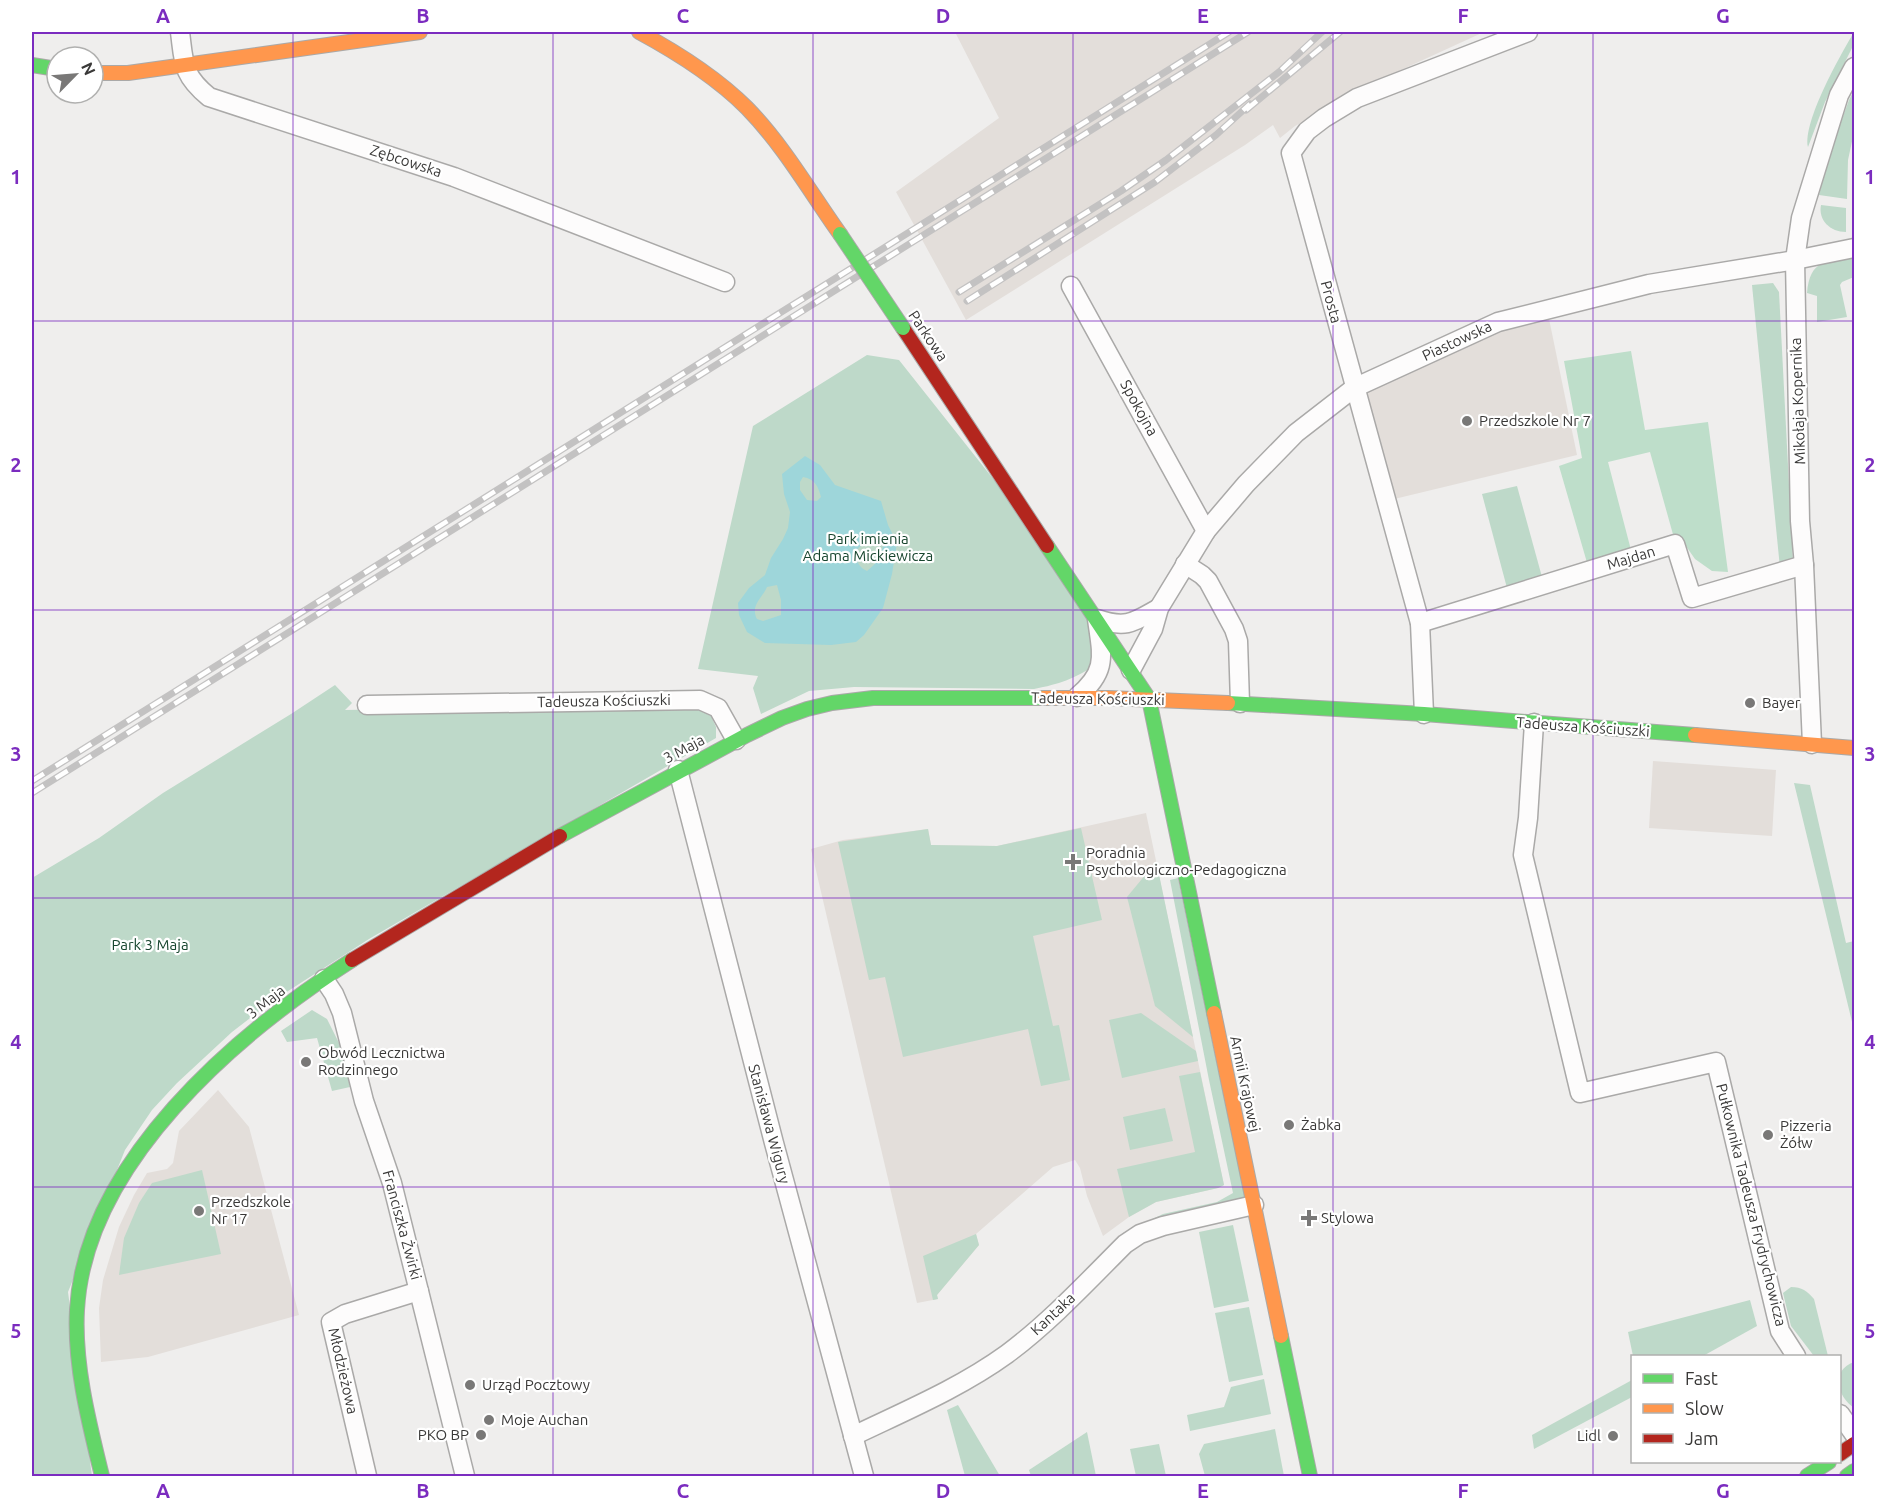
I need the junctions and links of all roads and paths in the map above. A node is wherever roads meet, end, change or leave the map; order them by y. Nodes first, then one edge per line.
1 (180, 32) edge
2 (420, 32) edge
3 (639, 32) edge
4 (1528, 32) edge
5 (184, 65) junction
6 (1854, 67) edge
7 (105, 73) edge
8 (1854, 248) edge
9 (1795, 260) junction
10 (725, 282) dead end
11 (1071, 286) dead end
12 (1354, 388) junction
13 (1206, 531) junction
14 (1185, 564) junction
15 (1804, 565) junction
16 (1159, 608) junction
17 (1097, 619) junction
18 (1420, 623) junction
19 (1131, 670) junction
20 (1077, 697) junction
21 (1149, 699) junction
22 (1240, 703) junction
23 (367, 705) dead end
24 (1424, 714) junction
25 (1534, 723) junction
26 (736, 740) junction
27 (1812, 744) junction
28 (1854, 748) edge
29 (678, 770) junction
30 (324, 979) junction
31 (1254, 1204) junction
32 (419, 1291) junction
33 (1795, 1355) edge
34 (1841, 1417) edge
35 (1854, 1434) edge
36 (853, 1436) junction
37 (1854, 1444) edge
38 (1841, 1453) edge
39 (1827, 1463) edge
40 (1854, 1471) edge
41 (102, 1476) edge
42 (367, 1476) edge
43 (465, 1476) edge
44 (864, 1476) edge
45 (1310, 1476) edge
46 (1807, 1476) edge
47 (1847, 1476) edge

1 - 5 street
2 - 5 street
3 - 17 street, Parkowa, bridge
4 - 12 street, Prosta
5 - 7 street
5 - 10 street, Zębcowska
6 - 9 street, Mikołaja Kopernika
8 - 9 street, Piastowska
9 - 12 street, Piastowska
9 - 15 street, Mikołaja Kopernika
11 - 13 street, Spokojna
12 - 13 street, Piastowska
12 - 18 street, Prosta
13 - 14 street, Piastowska
14 - 16 street, Piastowska
14 - 22 street
15 - 18 street, Majdan
15 - 27 street, Mikołaja Kopernika
16 - 17 street
16 - 19 street, Piastowska
17 - 19 street, Parkowa
17 - 20 street
18 - 24 street, Prosta
19 - 21 street, Parkowa
20 - 21 street, Tadeusza Kościuszki
20 - 26 street, Tadeusza Kościuszki
21 - 22 street, Tadeusza Kościuszki
21 - 31 street, Armii Krajowej
22 - 24 street, Tadeusza Kościuszki
23 - 26 street, Tadeusza Kościuszki
24 - 25 street, Tadeusza Kościuszki
25 - 27 street, Tadeusza Kościuszki
25 - 33 street, Pułkownika Tadeusza Frydrychowicza
26 - 29 street, 3 Maja
27 - 28 street, Tadeusza Kościuszki
29 - 30 street, 3 Maja
29 - 36 street, Stanisława Wigury
30 - 32 street, Franciszka Żwirki
30 - 41 street, 3 Maja
31 - 36 street, Kantaka
31 - 45 street, Armii Krajowej
32 - 42 street, Młodzieżowa
32 - 43 street, Franciszka Żwirki
34 - 35 street
36 - 44 street, Stanisława Wigury
37 - 38 street
39 - 46 street
40 - 47 street

